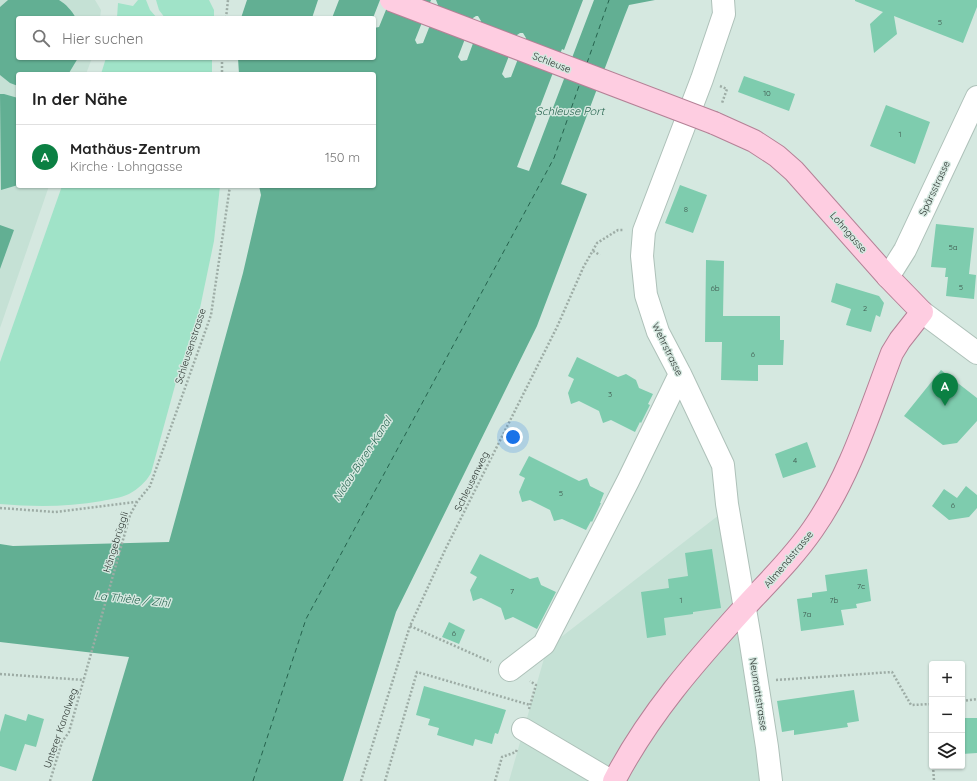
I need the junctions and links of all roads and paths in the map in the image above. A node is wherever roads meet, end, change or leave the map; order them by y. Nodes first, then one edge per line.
1 (227, 0) edge
2 (391, 0) edge
3 (723, 0) edge
4 (226, 16) edge
5 (222, 60) edge
6 (222, 72) edge
7 (977, 97) edge
8 (714, 123) joint
9 (230, 188) edge
10 (644, 231) junction
11 (593, 251) junction
12 (600, 255) dead end
13 (888, 277) junction
14 (922, 312) junction
15 (977, 353) edge
16 (680, 374) junction
17 (137, 502) junction
18 (0, 508) edge
19 (746, 607) junction
20 (410, 626) junction
21 (510, 670) junction
22 (0, 674) edge
23 (84, 680) junction
24 (757, 681) junction
25 (977, 699) edge
26 (965, 701) edge
27 (929, 704) edge
28 (530, 705) junction
29 (523, 729) junction
30 (933, 769) edge
31 (50, 781) edge
32 (361, 781) edge
33 (385, 781) edge
34 (495, 781) edge
35 (611, 781) edge
36 (614, 781) edge
37 (771, 781) edge
38 (934, 781) edge

1 - 4 path
2 - 8 main road, Schleuse, bridge
3 - 10 street, Wehrstrasse
5 - 6 path
7 - 13 street, Spärsstrasse
8 - 13 main road, Lohngasse
9 - 17 path, Schleusenstrasse
10 - 11 path, Schleusenweg
10 - 16 street, Wehrstrasse
11 - 12 path
11 - 20 path, Schleusenweg
13 - 14 main road, Lohngasse
14 - 15 street, Lohngasse
14 - 19 main road, Allmendstrasse
16 - 19 street, Wehrstrasse
16 - 21 street
17 - 18 path
17 - 23 path, Hängebrüggli
19 - 24 street, Neumattstrasse
19 - 36 main road, Allmendstrasse
20 - 21 path
20 - 32 path, Schleusenweg
21 - 28 path
22 - 23 path
23 - 31 path, Unterer Kanalweg
24 - 27 path
24 - 37 street, Neumattstrasse
25 - 26 path
28 - 29 path
28 - 33 path
29 - 34 path
29 - 35 street
30 - 38 path

